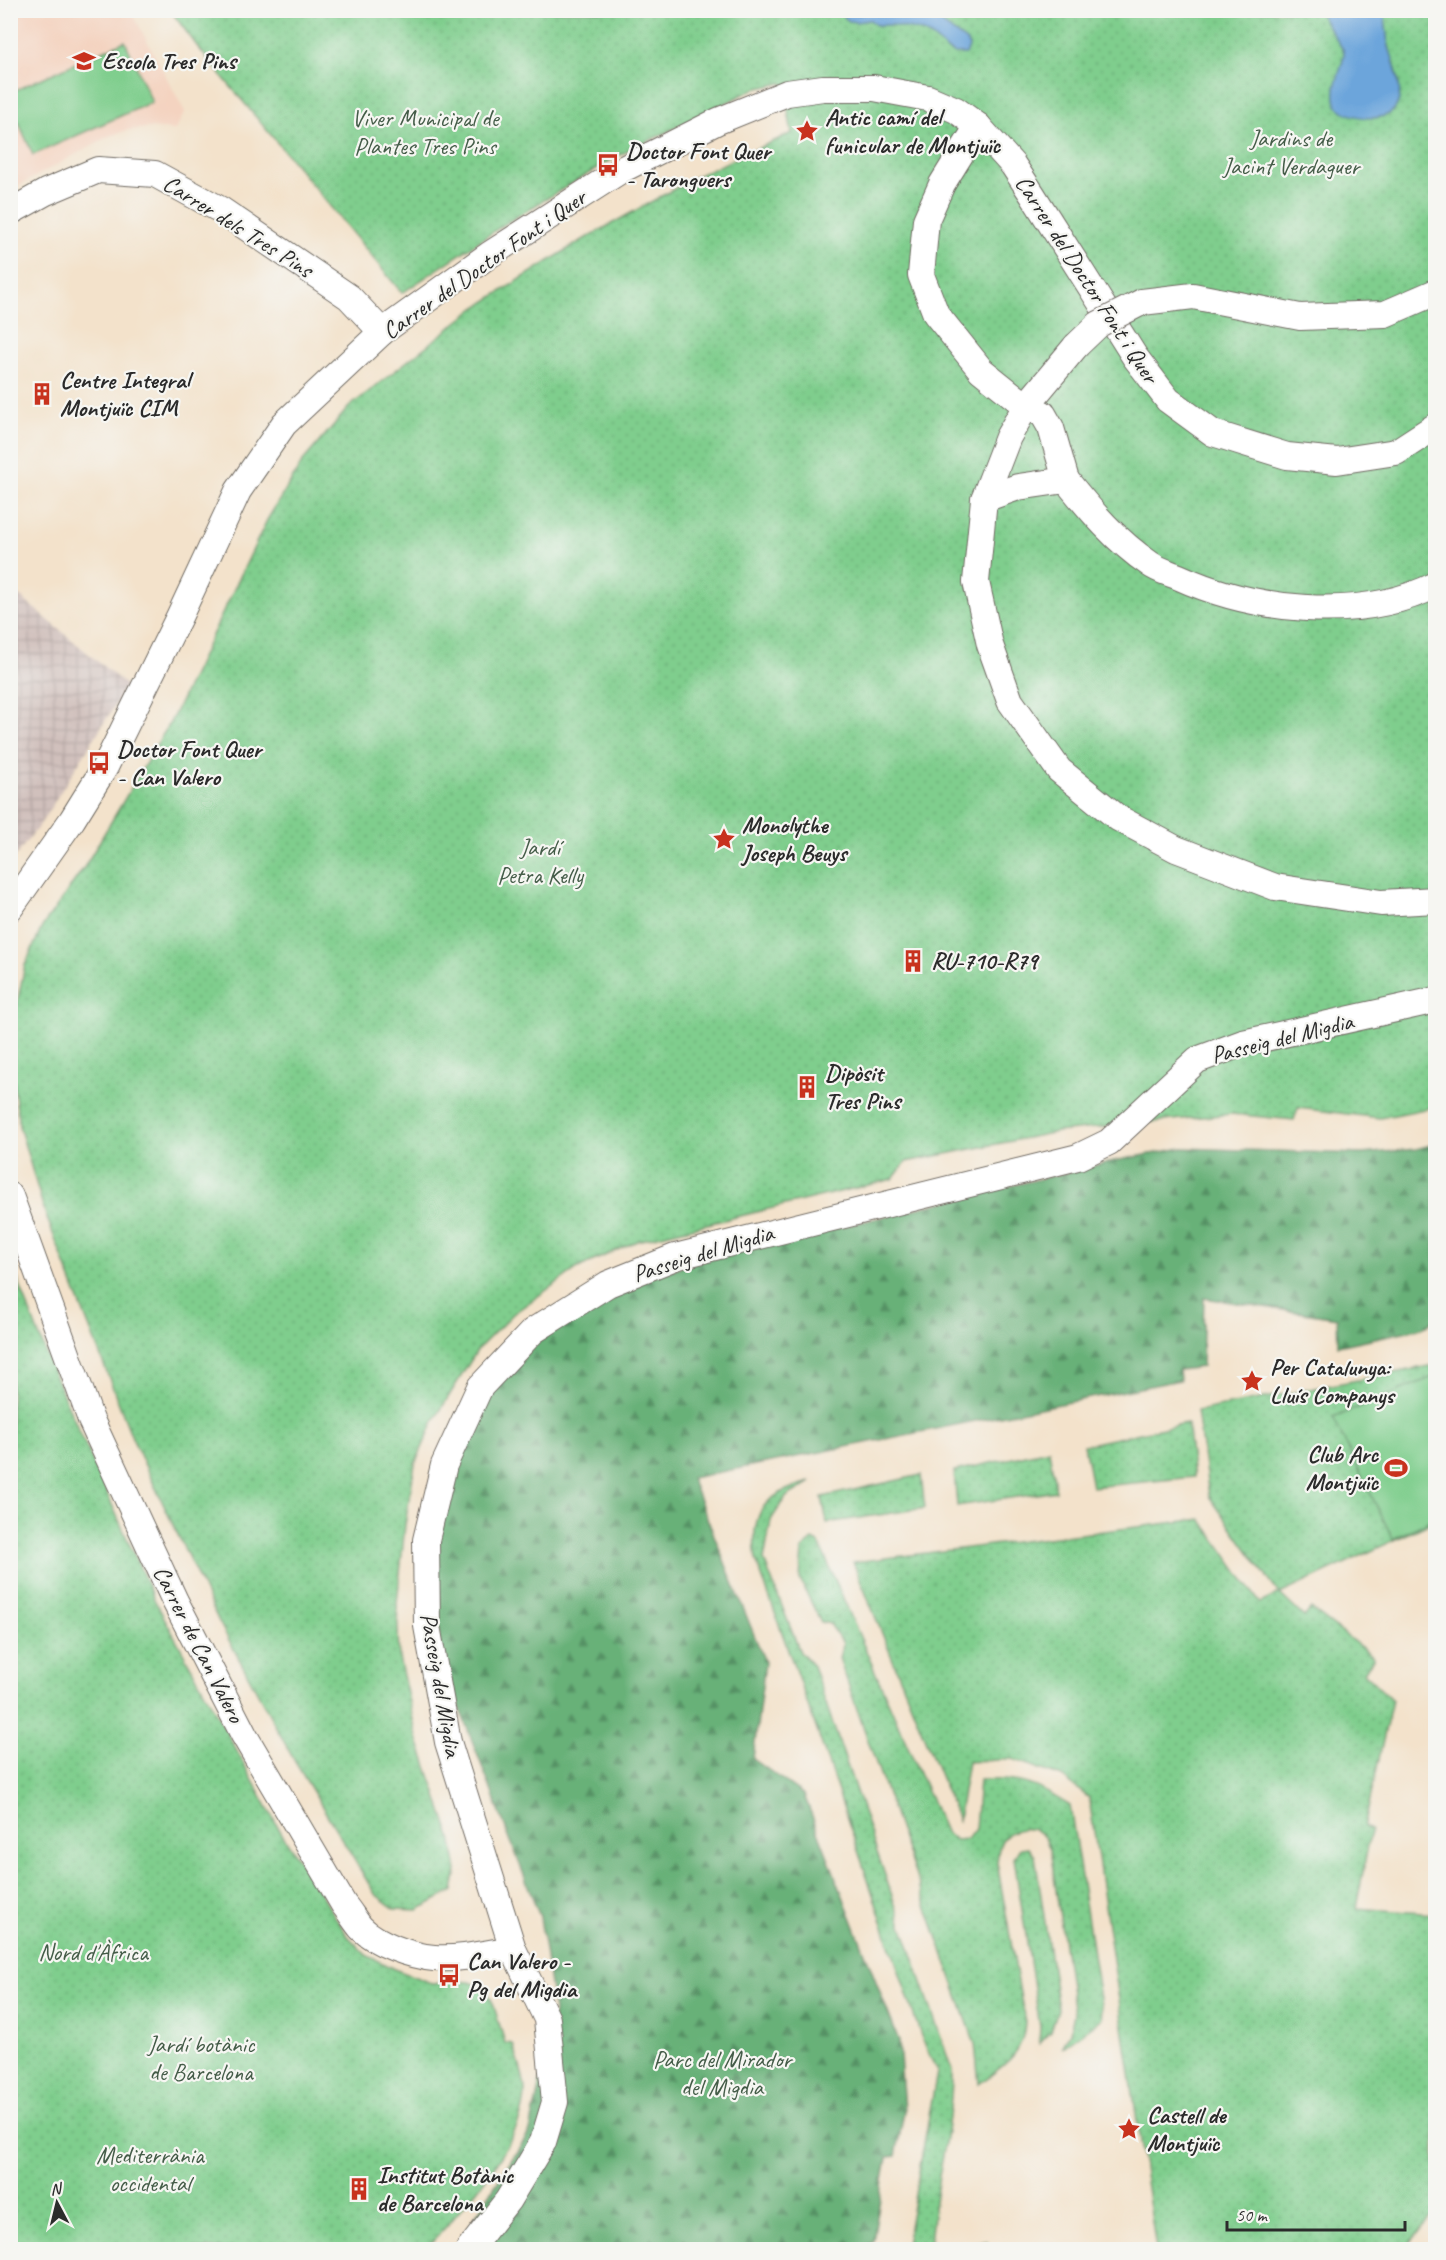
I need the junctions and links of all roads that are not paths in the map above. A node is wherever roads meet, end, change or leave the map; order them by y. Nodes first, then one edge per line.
1 (978, 126) junction
2 (10, 212) edge
3 (1436, 292) edge
4 (382, 332) junction
5 (1026, 406) junction
6 (1436, 426) edge
7 (1066, 480) junction
8 (984, 500) junction
9 (1436, 585) edge
10 (1436, 900) edge
11 (10, 908) edge
12 (1436, 1000) edge
13 (10, 1196) edge
14 (513, 1949) junction
15 (468, 2250) edge

1 - 4 street, Carrer del Doctor Font i Quer
1 - 5 street
1 - 6 street, Carrer del Doctor Font i Quer
2 - 4 street, Carrer dels Tres Pins
3 - 5 street, bridge
4 - 11 street, Carrer del Doctor Font i Quer
5 - 7 street
5 - 8 street
7 - 8 street
7 - 9 street
8 - 10 street
12 - 14 street, Passeig del Migdia
13 - 14 street, Carrer de Can Valero
14 - 15 street, Passeig del Migdia

